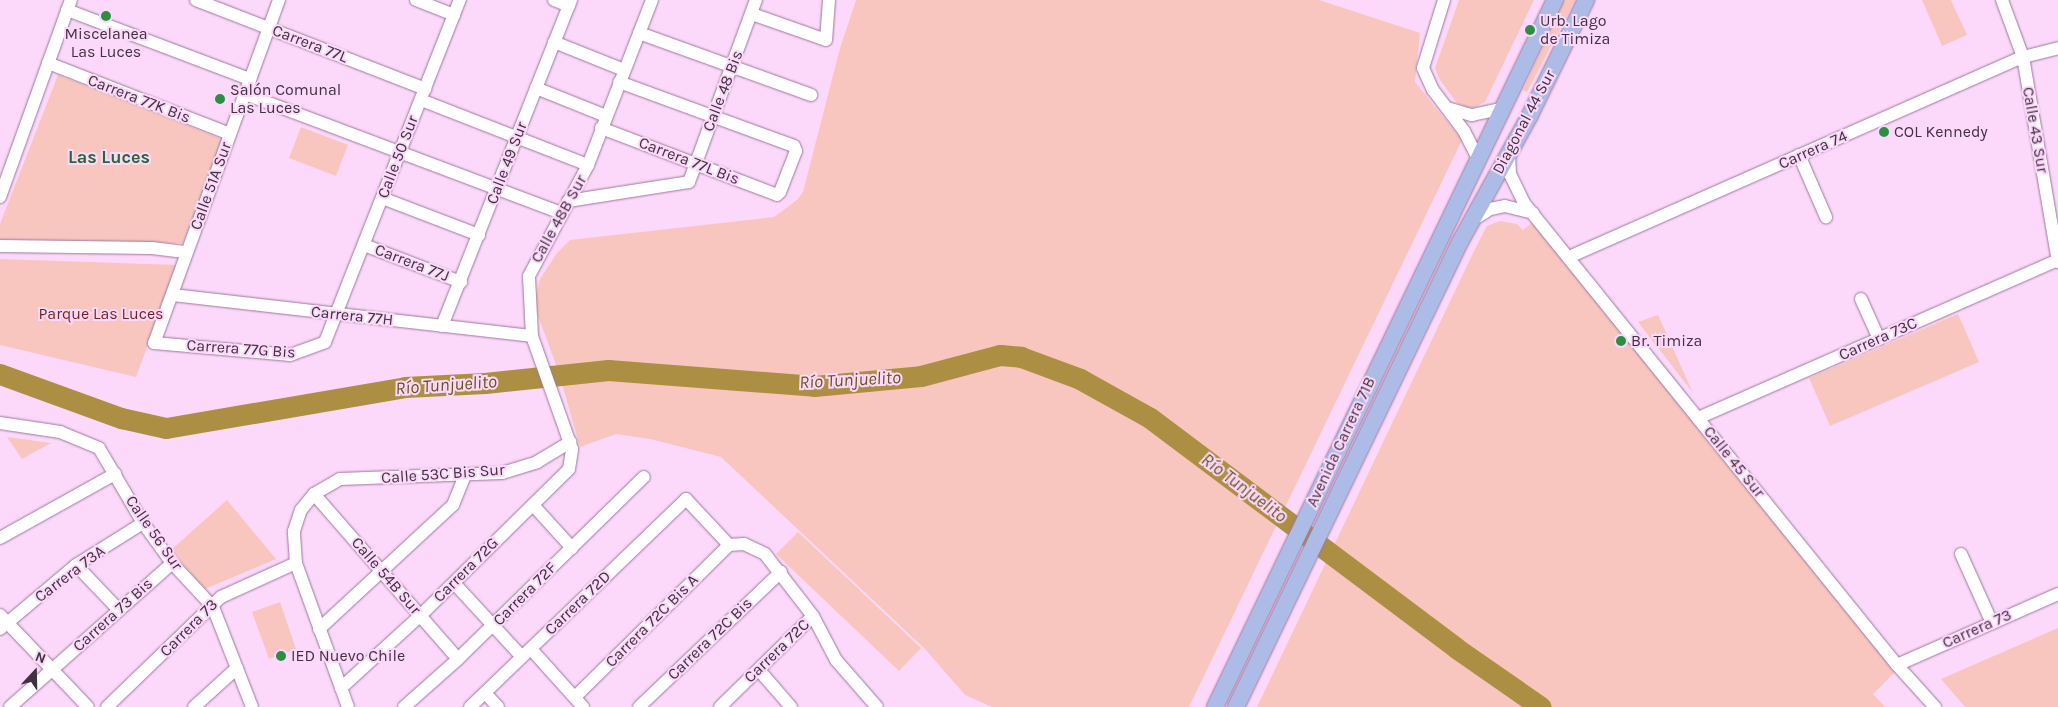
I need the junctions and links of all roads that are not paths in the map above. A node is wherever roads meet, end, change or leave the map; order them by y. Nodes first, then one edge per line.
1 (196, 0) edge
2 (278, 0) edge
3 (416, 0) edge
4 (460, 0) edge
5 (554, 0) edge
6 (652, 0) edge
7 (756, 0) edge
8 (829, 0) edge
9 (1444, 0) edge
10 (1555, 0) edge
11 (1586, 0) edge
12 (2002, 0) edge
13 (570, 3) edge
14 (69, 5) edge
15 (752, 14) junction
16 (454, 15) junction
17 (268, 28) junction
18 (639, 33) junction
19 (554, 42) junction
20 (2058, 48) edge
21 (2023, 57) junction
22 (48, 64) junction
23 (732, 67) junction
24 (622, 76) junction
25 (250, 79) junction
26 (536, 88) junction
27 (244, 94) junction
28 (423, 94) junction
29 (811, 95) dead end
30 (1447, 108) junction
31 (1504, 108) junction
32 (714, 117) junction
33 (603, 122) junction
34 (230, 134) junction
35 (517, 138) junction
36 (1510, 150) junction
37 (400, 152) junction
38 (1799, 156) junction
39 (1477, 157) junction
40 (696, 164) junction
41 (588, 165) junction
42 (497, 189) junction
43 (0, 197) edge
44 (382, 198) junction
45 (568, 201) junction
46 (562, 213) junction
47 (1535, 214) junction
48 (1826, 217) dead end
49 (1469, 224) junction
50 (1442, 231) joint
51 (479, 235) junction
52 (1460, 242) joint
53 (364, 245) junction
54 (0, 246) edge
55 (187, 252) junction
56 (1569, 257) junction
57 (2058, 261) edge
58 (461, 282) junction
59 (172, 295) junction
60 (1861, 298) dead end
61 (338, 314) junction
62 (442, 326) junction
63 (532, 336) junction
64 (1879, 339) junction
65 (154, 343) joint
66 (1698, 418) junction
67 (1, 422) edge
68 (570, 442) junction
69 (115, 474) junction
70 (465, 476) junction
71 (644, 477) dead end
72 (314, 494) junction
73 (533, 505) junction
74 (143, 523) junction
75 (0, 538) edge
76 (729, 545) junction
77 (572, 548) junction
78 (1961, 554) dead end
79 (172, 563) junction
80 (296, 563) junction
81 (76, 565) junction
82 (382, 571) junction
83 (781, 572) junction
84 (454, 583) junction
85 (2058, 594) edge
86 (213, 607) junction
87 (119, 610) junction
88 (420, 615) junction
89 (813, 616) junction
90 (3, 622) edge
91 (1992, 623) junction
92 (493, 625) junction
93 (319, 629) junction
94 (526, 653) junction
95 (458, 659) junction
96 (1897, 665) junction
97 (53, 668) junction
98 (237, 668) junction
99 (759, 670) junction
100 (341, 688) junction
101 (485, 693) junction
102 (579, 702) edge
103 (10, 707) edge
104 (88, 707) edge
105 (107, 707) edge
106 (194, 707) edge
107 (252, 707) edge
108 (348, 707) edge
109 (404, 707) edge
110 (470, 707) edge
111 (498, 707) edge
112 (639, 707) edge
113 (720, 707) edge
114 (791, 707) edge
115 (878, 707) edge
116 (1215, 707) edge
117 (1236, 707) edge
118 (1935, 707) edge

1 - 17 street, Carrera 77L
2 - 17 street, Calle 51A Sur
3 - 16 street
4 - 16 street, Calle 50 Sur
5 - 13 street
6 - 18 street, Calle 48B Sur
7 - 15 street, Calle 48 Bis
8 - 15 street
9 - 30 street
10 - 31 main road, Diagonal 44 Sur
11 - 36 main road, Diagonal 44 Sur
12 - 21 street, Calle 43 Sur
13 - 19 street, Calle 49 Sur
14 - 22 street
14 - 25 street
15 - 23 street, Calle 48 Bis
16 - 28 street, Calle 50 Sur
17 - 25 street, Calle 51A Sur
17 - 28 street, Carrera 77L
18 - 23 street
18 - 24 street, Calle 48B Sur
19 - 24 street
19 - 26 street, Calle 49 Sur
20 - 21 street, Carrera 74
21 - 38 street, Carrera 74
21 - 57 street, Calle 43 Sur
22 - 34 street, Carrera 77K Bis
22 - 43 street
23 - 29 street
23 - 32 street, Calle 48 Bis
24 - 32 street
24 - 33 street, Calle 48B Sur
25 - 27 street, Calle 51A Sur
26 - 33 street, Carrera 77L Bis
26 - 35 street, Calle 49 Sur
27 - 34 street, Calle 51A Sur
27 - 37 street
28 - 35 street, Carrera 77L
28 - 37 street, Calle 50 Sur
30 - 31 street
30 - 39 street
31 - 39 main road, Diagonal 44 Sur
32 - 40 street, Calle 48 Bis
32 - 40 street, Carrera 77L Bis
33 - 40 street, Carrera 77L Bis
33 - 41 street, Calle 48B Sur
34 - 55 street, Calle 51A Sur
35 - 41 street, Carrera 77L
35 - 42 street, Calle 49 Sur
36 - 47 street, Calle 45 Sur
36 - 49 main road, Diagonal 44 Sur
37 - 42 street
37 - 44 street, Calle 50 Sur
38 - 48 street
38 - 56 street, Carrera 74
39 - 50 main road, Diagonal 44 Sur
40 - 45 street, Calle 48 Bis
41 - 45 street, Calle 48B Sur
42 - 46 street
42 - 51 street, Calle 49 Sur
44 - 51 street
44 - 53 street, Calle 50 Sur
45 - 46 street, Calle 48B Sur
46 - 63 street, Calle 48B Sur
47 - 49 street
47 - 56 street, Calle 45 Sur
49 - 52 main road, Diagonal 44 Sur
50 - 116 main road, Avenida Carrera 71B
51 - 58 street, Calle 49 Sur
52 - 117 main road, Avenida Carrera 71B
53 - 58 street, Carrera 77J
53 - 61 street, Calle 50 Sur
54 - 55 street
55 - 59 street, Calle 51A Sur
56 - 66 street, Calle 45 Sur
57 - 64 street, Carrera 73C
58 - 62 street, Calle 49 Sur
59 - 61 street, Carrera 77H
59 - 65 street, Calle 51A Sur
60 - 64 street
61 - 62 street, Carrera 77H
61 - 65 street, Carrera 77G Bis
62 - 63 street, Carrera 77H
63 - 68 street, Calle 48B Sur
64 - 66 street, Carrera 73C
66 - 96 street, Calle 45 Sur
67 - 69 street, Calle 56 Sur
68 - 70 street, Calle 53C Bis Sur
68 - 73 street, Carrera 72G
69 - 74 street, Calle 56 Sur
69 - 75 street
70 - 72 street, Calle 53C Bis Sur
70 - 82 street
71 - 77 street, Carrera 72F
72 - 80 street
72 - 82 street, Calle 54B Sur
73 - 77 street
73 - 84 street, Carrera 72G
74 - 79 street, Calle 56 Sur
74 - 81 street, Carrera 73A
76 - 83 street
76 - 94 street, Carrera 72D
76 - 102 street, Carrera 72C Bis A
77 - 92 street, Carrera 72F
78 - 91 street
79 - 86 street, Calle 56 Sur
79 - 87 street, Carrera 73 Bis
80 - 86 street, Carrera 73
80 - 93 street
81 - 87 street
81 - 90 street, Carrera 73A
82 - 88 street, Calle 54B Sur
82 - 93 street
83 - 89 street
83 - 112 street, Carrera 72C Bis
84 - 88 street, Carrera 72G
84 - 92 street
85 - 91 street, Carrera 73
86 - 98 street, Calle 56 Sur
86 - 105 street, Carrera 73
87 - 97 street, Carrera 73 Bis
88 - 95 street, Calle 54B Sur
88 - 100 street, Carrera 72G
89 - 99 street, Carrera 72C
89 - 115 street
90 - 97 street
91 - 96 street, Carrera 73
92 - 94 street
92 - 95 street, Carrera 72F
93 - 100 street
94 - 101 street, Carrera 72D
94 - 102 street
95 - 109 street, Carrera 72F
96 - 118 street, Calle 45 Sur
97 - 103 street, Carrera 73 Bis
97 - 104 street
98 - 106 street
98 - 107 street, Calle 56 Sur
99 - 113 street, Carrera 72C
99 - 114 street
100 - 108 street
101 - 110 street, Carrera 72D
101 - 111 street

